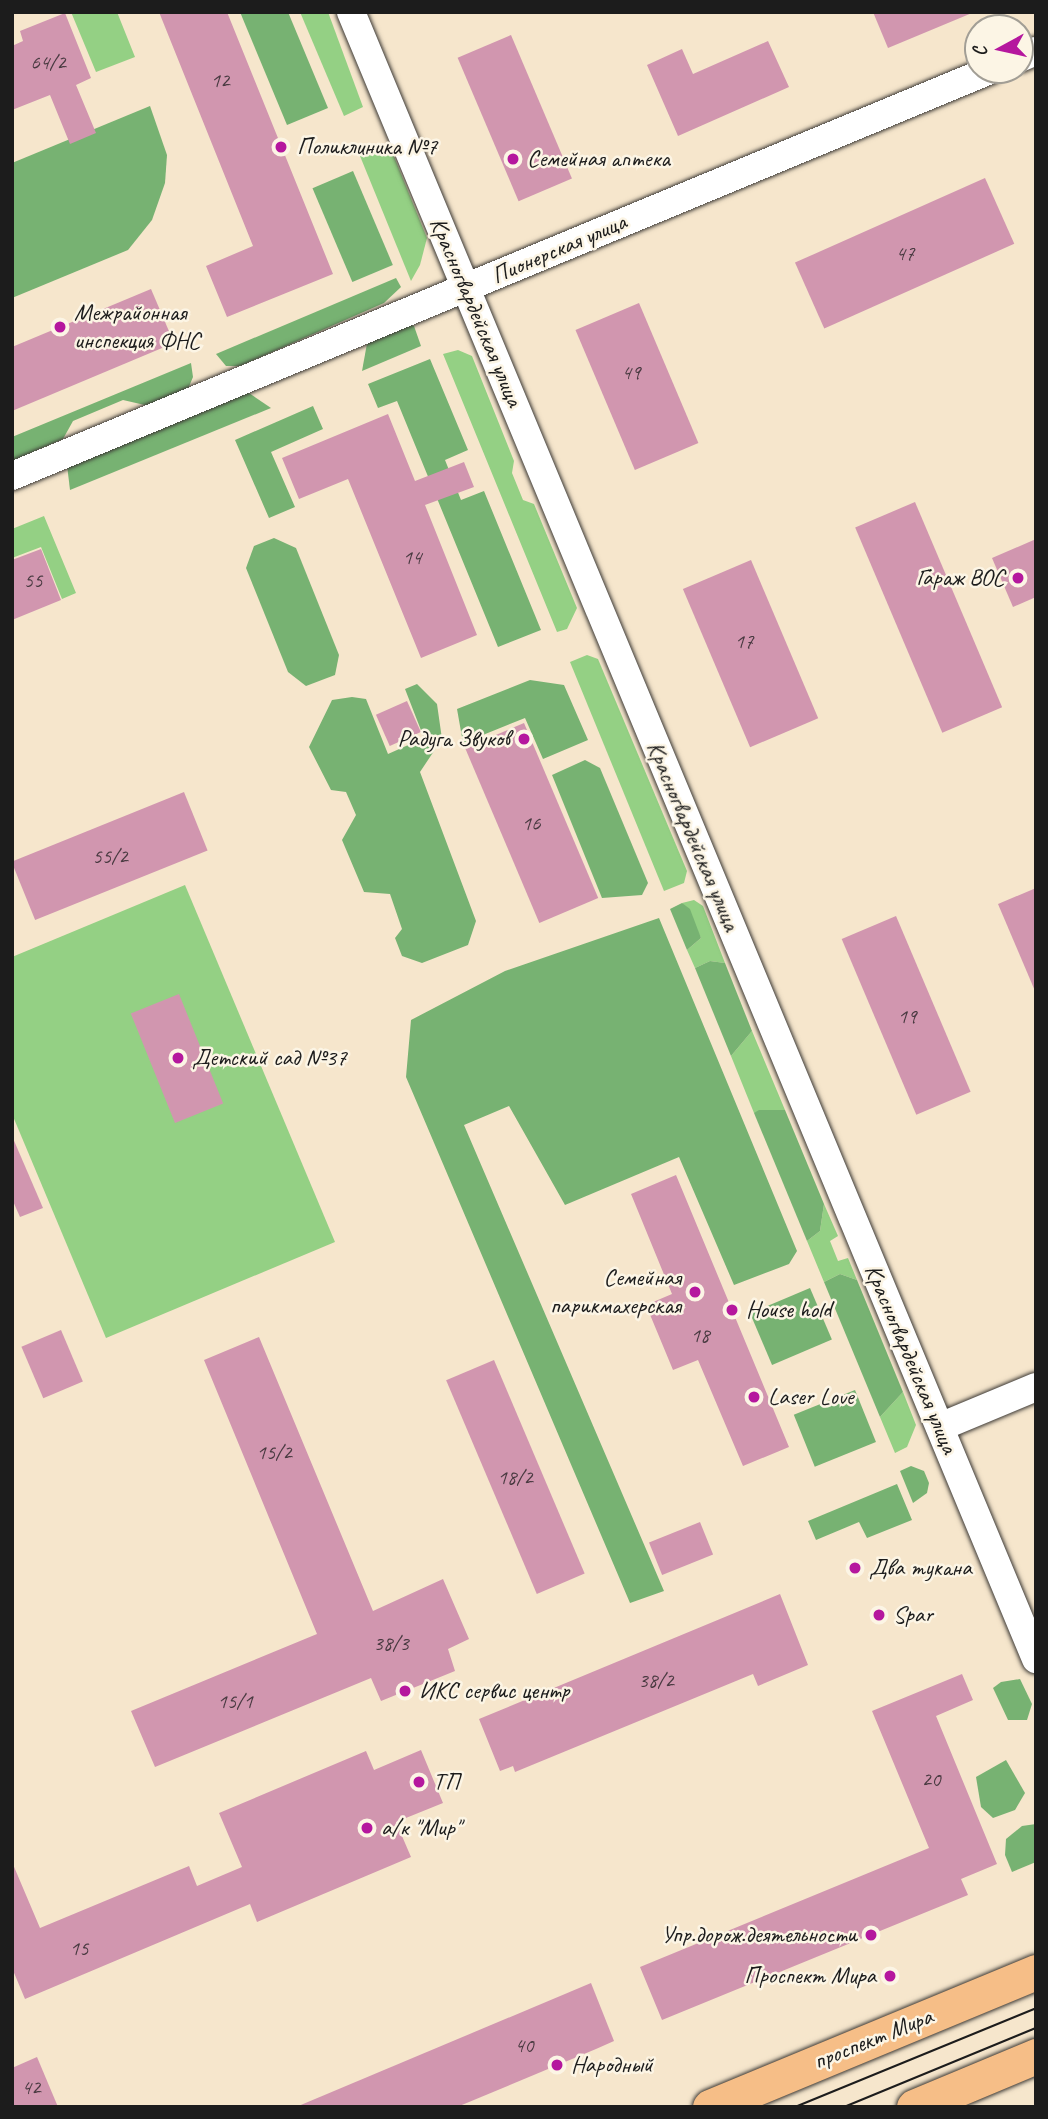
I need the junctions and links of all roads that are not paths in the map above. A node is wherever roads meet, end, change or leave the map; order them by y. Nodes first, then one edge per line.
1 (351, 12) edge
2 (964, 81) edge
3 (466, 288) junction
4 (12, 476) edge
5 (1036, 1387) edge
6 (940, 1427) junction
7 (1036, 1659) edge
8 (1036, 1972) edge
9 (1036, 2056) edge
10 (710, 2107) edge
11 (914, 2107) edge

1 - 3 street, Красногвардейская улица
2 - 3 street, Пионерская улица
3 - 4 street, Пионерская улица
3 - 6 street, Красногвардейская улица
5 - 6 street
6 - 7 street, Красногвардейская улица
8 - 10 main road, проспект Мира
9 - 11 main road

